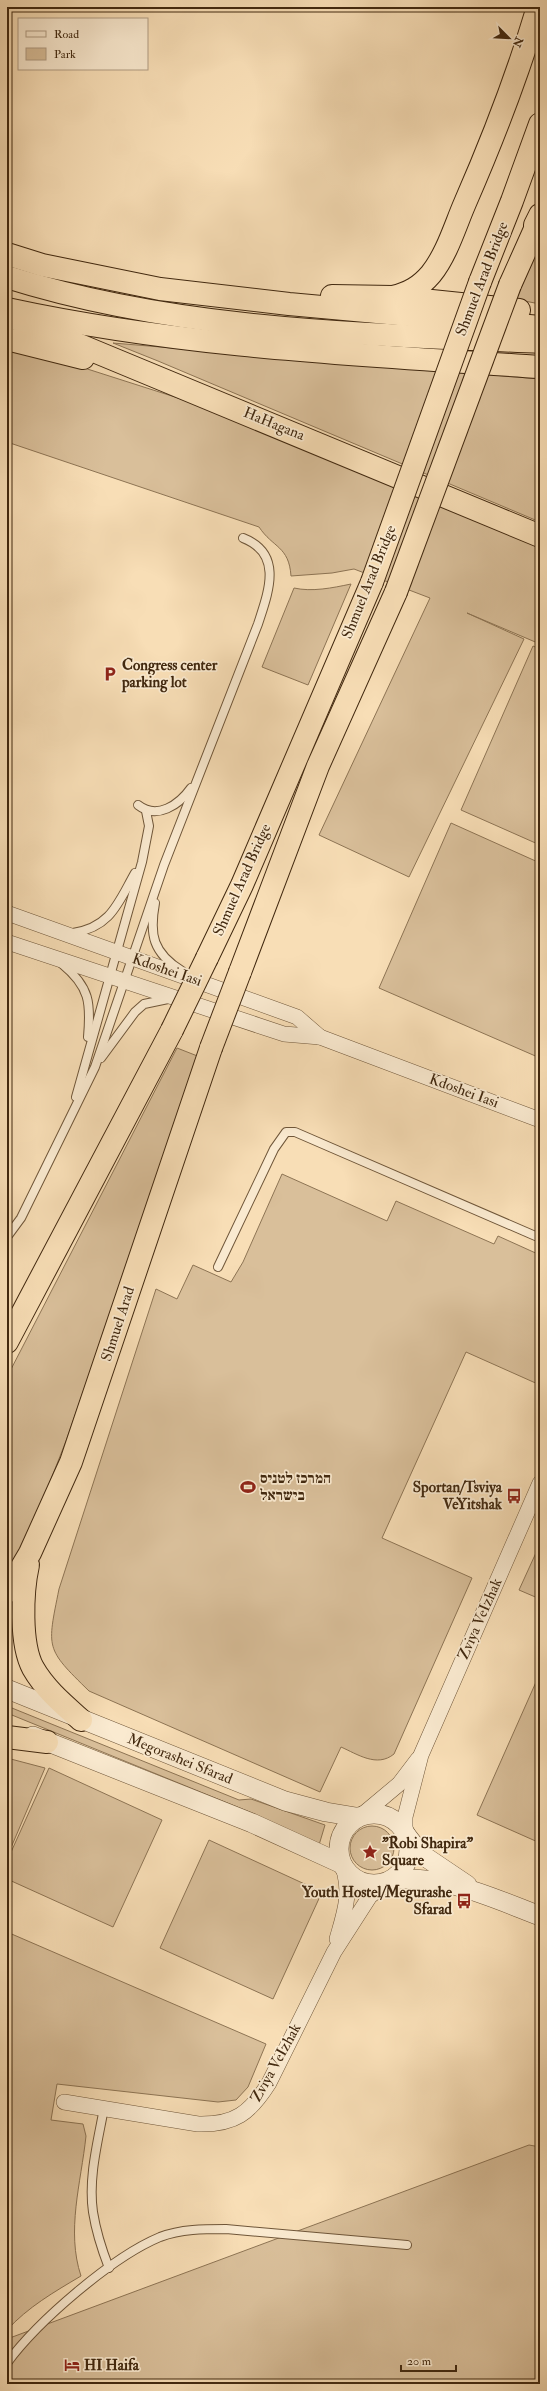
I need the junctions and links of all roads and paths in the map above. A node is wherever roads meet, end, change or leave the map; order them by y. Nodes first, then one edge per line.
1 (538, 7) edge
2 (540, 124) edge
3 (538, 219) edge
4 (7, 254) edge
5 (7, 277) edge
6 (393, 297) junction
7 (289, 304) junction
8 (7, 309) edge
9 (540, 312) edge
10 (7, 315) edge
11 (540, 327) edge
12 (7, 339) edge
13 (540, 342) edge
14 (540, 367) edge
15 (164, 379) junction
16 (540, 536) edge
17 (243, 538) dead end
18 (196, 781) junction
19 (138, 805) dead end
20 (146, 811) junction
21 (142, 862) junction
22 (164, 865) junction
23 (7, 913) edge
24 (66, 934) junction
25 (7, 942) edge
26 (115, 953) junction
27 (132, 959) junction
28 (57, 960) junction
29 (108, 977) junction
30 (197, 980) junction
31 (124, 981) junction
32 (179, 998) junction
33 (320, 1037) junction
34 (211, 1048) joint
35 (84, 1064) junction
36 (95, 1067) junction
37 (73, 1109) junction
38 (540, 1120) edge
39 (7, 1237) edge
40 (540, 1238) edge
41 (218, 1267) dead end
42 (7, 1342) edge
43 (540, 1483) edge
44 (30, 1553) junction
45 (7, 1592) edge
46 (7, 1689) edge
47 (81, 1720) junction
48 (7, 1726) edge
49 (7, 1737) edge
50 (47, 1742) junction
51 (421, 1755) junction
52 (359, 1816) junction
53 (406, 1834) junction
54 (342, 1864) junction
55 (392, 1880) junction
56 (477, 1891) junction
57 (540, 1916) edge
58 (334, 1952) junction
59 (64, 2102) dead end
60 (104, 2108) junction
61 (407, 2245) dead end
62 (109, 2268) junction
63 (7, 2362) edge

1 - 6 highway
2 - 42 highway, Shmuel Arad Bridge, bridge
3 - 34 highway, Shmuel Arad Bridge, bridge
4 - 7 highway
5 - 13 highway
6 - 7 highway
6 - 9 highway
7 - 11 highway
8 - 14 highway
10 - 15 highway, HaHagana
12 - 15 highway
15 - 16 highway, HaHagana
17 - 18 lane
18 - 20 lane
18 - 22 lane
19 - 20 lane
20 - 21 lane
21 - 24 lane
21 - 26 lane
22 - 27 lane
22 - 30 lane
23 - 24 street, Kdoshei Iasi
24 - 26 street, Kdoshei Iasi
25 - 28 street, Kdoshei Iasi
26 - 27 street, Kdoshei Iasi
26 - 29 lane
27 - 30 street, Kdoshei Iasi
27 - 31 lane
28 - 29 street, Kdoshei Iasi
28 - 35 lane
29 - 31 street, Kdoshei Iasi
29 - 35 lane
30 - 33 street, Kdoshei Iasi
31 - 32 street, Kdoshei Iasi
31 - 36 lane
32 - 33 street, Kdoshei Iasi
32 - 36 lane
33 - 38 street, Kdoshei Iasi
34 - 44 highway, Shmuel Arad
35 - 37 lane
36 - 37 lane
37 - 39 lane
40 - 41 lane
43 - 51 street, Zviya VeIzhak
44 - 45 highway, Shmuel Arad
44 - 47 highway
46 - 47 street, Megorashei Sfarad
47 - 52 street, Megorashei Sfarad
48 - 50 street
49 - 50 highway
50 - 54 street
51 - 52 street, Zviya VeIzhak
51 - 53 street, Zviya VeIzhak
52 - 53 street
52 - 54 street
53 - 55 street
53 - 56 street
54 - 55 street
54 - 58 street, Zviya VeIzhak
55 - 56 street
55 - 58 street, Zviya VeIzhak
56 - 57 street
58 - 60 street, Zviya VeIzhak
59 - 60 street, Zviya VeIzhak
60 - 62 lane
61 - 62 lane
62 - 63 lane

